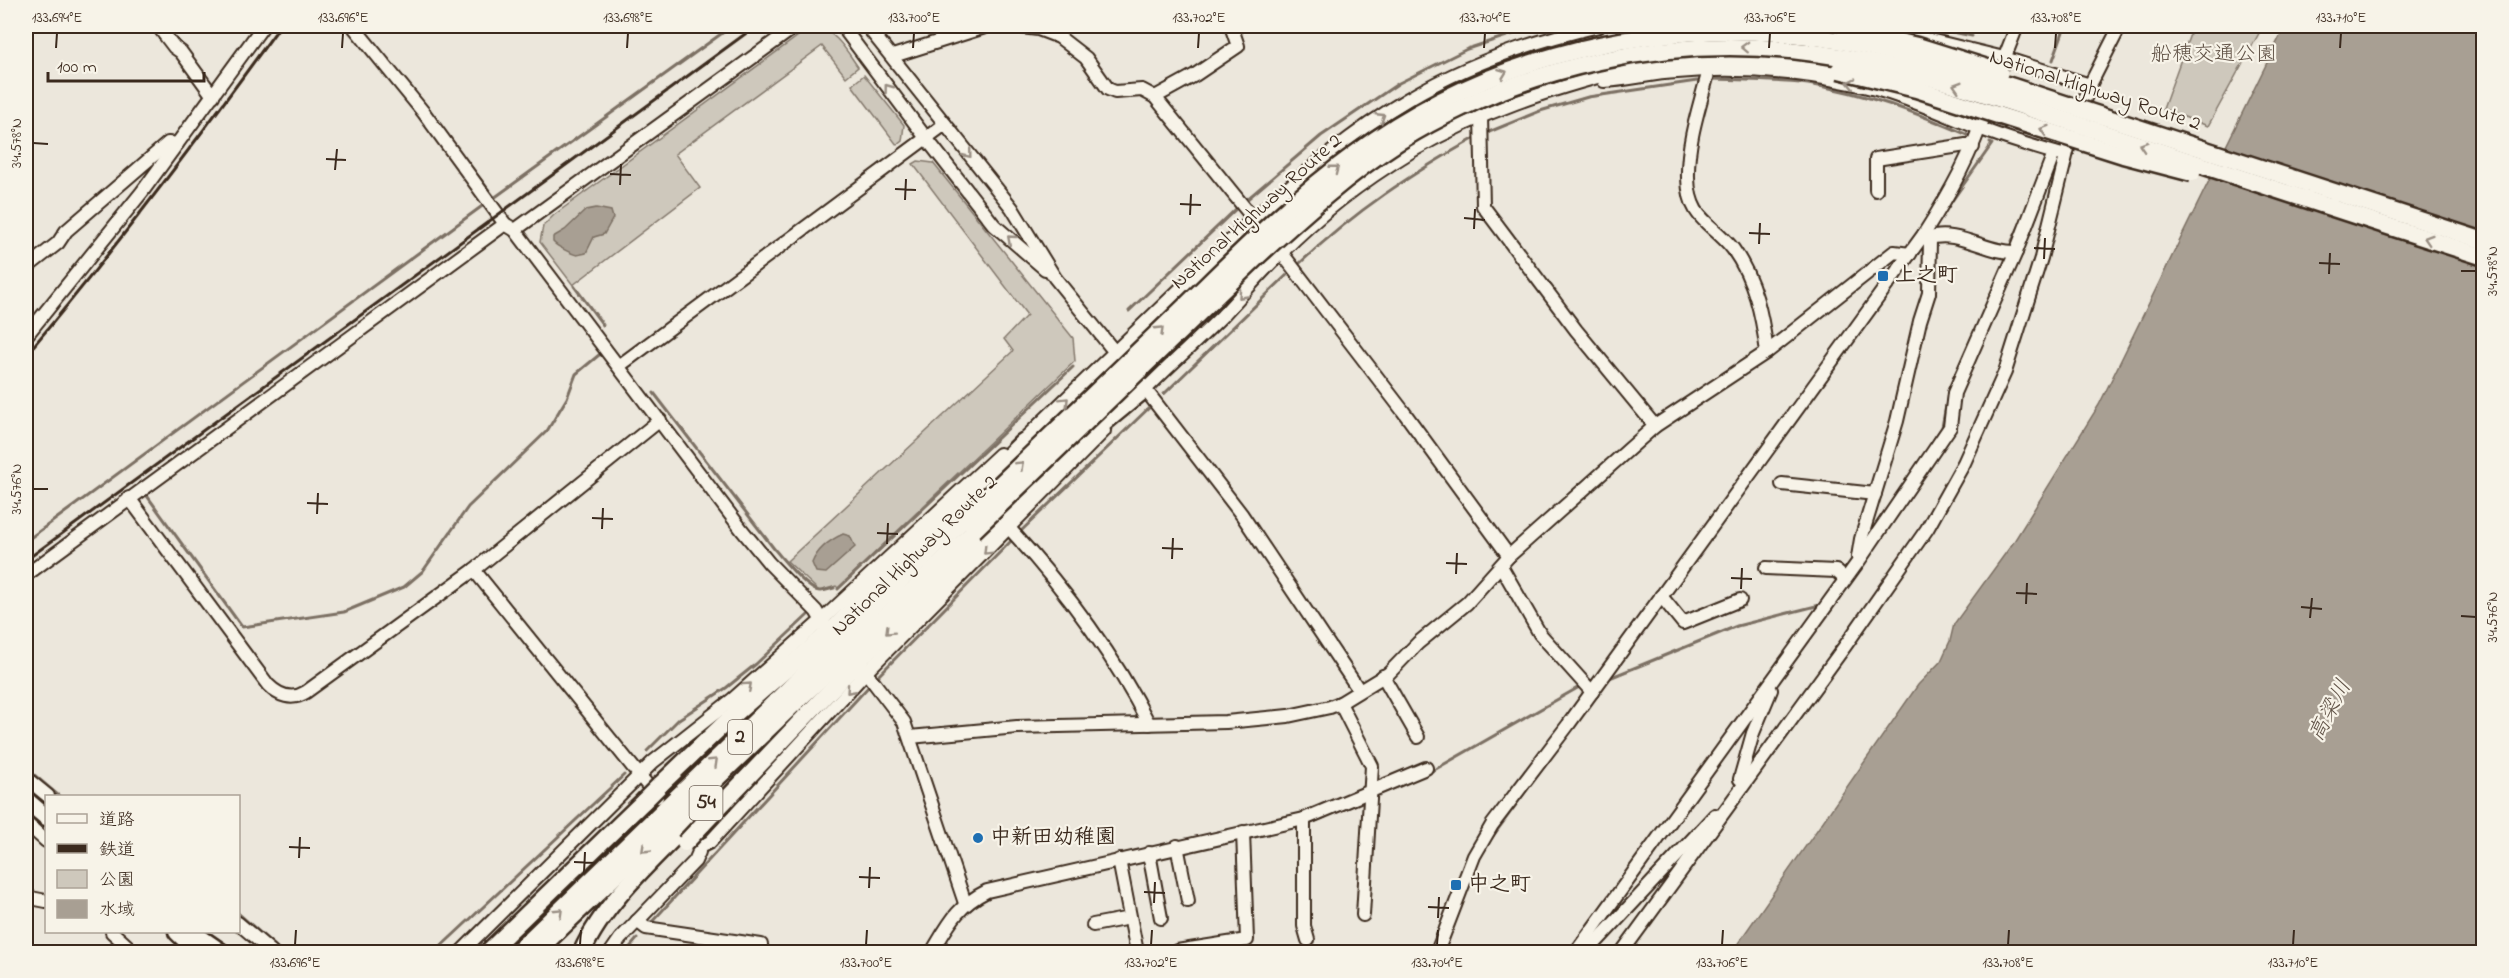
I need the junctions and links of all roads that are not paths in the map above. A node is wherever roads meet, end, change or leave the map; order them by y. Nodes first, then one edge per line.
1 (158, 26) edge
2 (263, 26) edge
3 (353, 26) edge
4 (796, 26) edge
5 (842, 26) edge
6 (867, 26) edge
7 (988, 26) edge
8 (1013, 26) edge
9 (1231, 26) edge
10 (1599, 26) edge
11 (1623, 26) edge
12 (1824, 26) edge
13 (1872, 26) edge
14 (2120, 26) edge
15 (2014, 28) edge
16 (1561, 30) edge
17 (1925, 38) junction
18 (893, 56) junction
19 (2004, 58) junction
20 (1626, 69) junction
21 (1709, 70) junction
22 (1576, 82) junction
23 (2090, 85) junction
24 (213, 96) junction
25 (1155, 97) junction
26 (1907, 99) junction
27 (1481, 116) junction
28 (945, 124) junction
29 (1980, 129) junction
30 (926, 138) junction
31 (177, 144) junction
32 (1973, 147) junction
33 (2060, 154) junction
34 (1876, 190) dead end
35 (2306, 191) junction
36 (1253, 219) junction
37 (510, 227) junction
38 (1926, 236) junction
39 (2484, 241) edge
40 (1281, 252) junction
41 (2016, 252) junction
42 (1910, 254) junction
43 (2484, 257) edge
44 (26, 268) edge
45 (1055, 278) junction
46 (26, 336) edge
47 (1114, 352) junction
48 (1767, 352) junction
49 (619, 366) junction
50 (1145, 389) junction
51 (660, 420) junction
52 (1655, 426) junction
53 (1023, 442) junction
54 (1782, 484) dead end
55 (1875, 494) junction
56 (129, 498) junction
57 (968, 526) junction
58 (1010, 528) junction
59 (1505, 561) junction
60 (1858, 562) junction
61 (1766, 568) dead end
62 (474, 570) junction
63 (26, 575) edge
64 (1843, 577) junction
65 (1660, 596) junction
66 (1740, 600) dead end
67 (824, 623) junction
68 (839, 661) junction
69 (864, 669) junction
70 (1777, 672) junction
71 (1383, 676) junction
72 (1359, 690) junction
73 (1592, 692) junction
74 (1340, 703) junction
75 (1149, 724) junction
76 (910, 737) junction
77 (1419, 737) dead end
78 (1426, 768) dead end
79 (639, 777) junction
80 (26, 778) edge
81 (1744, 782) junction
82 (654, 794) junction
83 (1372, 794) junction
84 (47, 795) edge
85 (26, 800) edge
86 (1725, 810) junction
87 (45, 816) edge
88 (26, 823) edge
89 (1304, 823) junction
90 (1243, 836) junction
91 (694, 837) junction
92 (45, 840) edge
93 (1178, 850) junction
94 (1150, 857) junction
95 (1119, 864) junction
96 (26, 897) edge
97 (45, 901) edge
98 (1188, 901) dead end
99 (965, 903) junction
100 (1364, 915) dead end
101 (1131, 918) junction
102 (1161, 918) dead end
103 (637, 921) junction
104 (240, 924) edge
105 (1093, 925) dead end
106 (113, 933) edge
107 (165, 933) edge
108 (178, 933) edge
109 (193, 933) edge
110 (1308, 940) dead end
111 (482, 947) edge
112 (1177, 951) dead end
113 (134, 952) edge
114 (183, 952) edge
115 (198, 952) edge
116 (221, 952) edge
117 (272, 952) edge
118 (461, 952) edge
119 (517, 952) edge
120 (536, 952) edge
121 (583, 952) edge
122 (611, 952) edge
123 (762, 952) edge
124 (932, 952) edge
125 (1137, 952) edge
126 (1437, 952) edge
127 (1576, 952) edge
128 (1587, 952) edge
129 (1622, 952) edge

1 - 24 street
2 - 24 street
3 - 37 street
4 - 37 street
30 -> 5 street
6 - 18 street
7 - 18 street
8 - 25 street
9 - 25 street
10 - 16 street
11 - 20 street
12 - 35 highway, bridge
13 - 17 street
14 - 23 street
15 - 19 street
36 -> 16 street
17 - 19 street
17 - 26 street
18 - 28 street
19 - 23 street
19 - 29 street
20 - 22 street
35 -> 20 highway, bridge
21 - 22 street
26 -> 21 street
21 - 48 street
22 - 27 street
23 - 33 street
24 - 31 street
25 - 36 street
26 - 29 street
27 - 40 street
27 - 52 street
28 - 30 street
28 -> 45 street
29 - 32 street
29 - 33 street
45 -> 30 street
30 - 49 street
31 - 44 street
31 - 46 street
32 - 34 street
32 - 38 street
33 - 41 street
33 - 81 street
35 - 39 highway, National Highway Route 2 / 2, bridge
43 -> 35 highway, National Highway Route 2 / 2, bridge
35 - 57 highway, National Highway Route 2 / 2, bridge
36 - 40 street
36 - 47 street
37 - 49 street
37 - 56 street
38 - 41 street
38 - 42 street
38 - 55 street
40 -> 50 street
40 - 59 street
41 - 60 street
42 - 48 street
42 - 65 street
45 - 47 street
47 - 50 street
53 -> 47 street
48 - 52 street
49 - 51 street
50 - 58 street
50 - 72 street
50 -> 91 highway
51 - 62 street
51 - 67 street
52 - 59 street
53 - 67 street
82 -> 53 highway
54 - 55 street
55 - 60 street
56 - 62 street
56 - 63 street
57 - 68 highway, National Highway Route 2 / 2
119 -> 57 highway, National Highway Route 2 / 2
58 -> 69 street
58 - 75 street
59 - 71 street
59 - 73 street
60 - 64 street
61 - 64 street
62 - 79 street
64 - 70 street
65 - 66 street
65 - 73 street
79 -> 67 street
68 -> 120 highway, National Highway Route 2 / 2
68 - 121 highway, 54
69 - 76 street
69 -> 91 street
70 - 81 street
70 - 127 street
71 - 72 street
71 - 77 street
72 - 74 street
73 - 126 street
74 - 75 street
74 - 83 street
75 - 76 street
76 - 99 street
78 - 83 street
79 - 82 street
79 - 111 street
80 - 84 street
81 - 86 street
82 - 111 highway
83 - 89 street
83 - 100 street
85 - 87 highway
86 - 128 street
86 - 129 street
88 - 92 street
89 - 90 street
89 - 110 street
90 - 93 street
90 - 112 street
91 - 103 street
91 - 121 highway
93 - 94 street
93 - 98 street
94 - 95 street
94 - 102 street
95 - 99 street
95 - 101 street
96 - 97 street
99 - 124 street
101 - 105 street
101 - 125 street
103 - 122 street
103 - 123 street
104 - 117 street
106 - 113 street
107 - 114 highway
108 - 115 highway
109 - 116 highway
111 - 118 street

